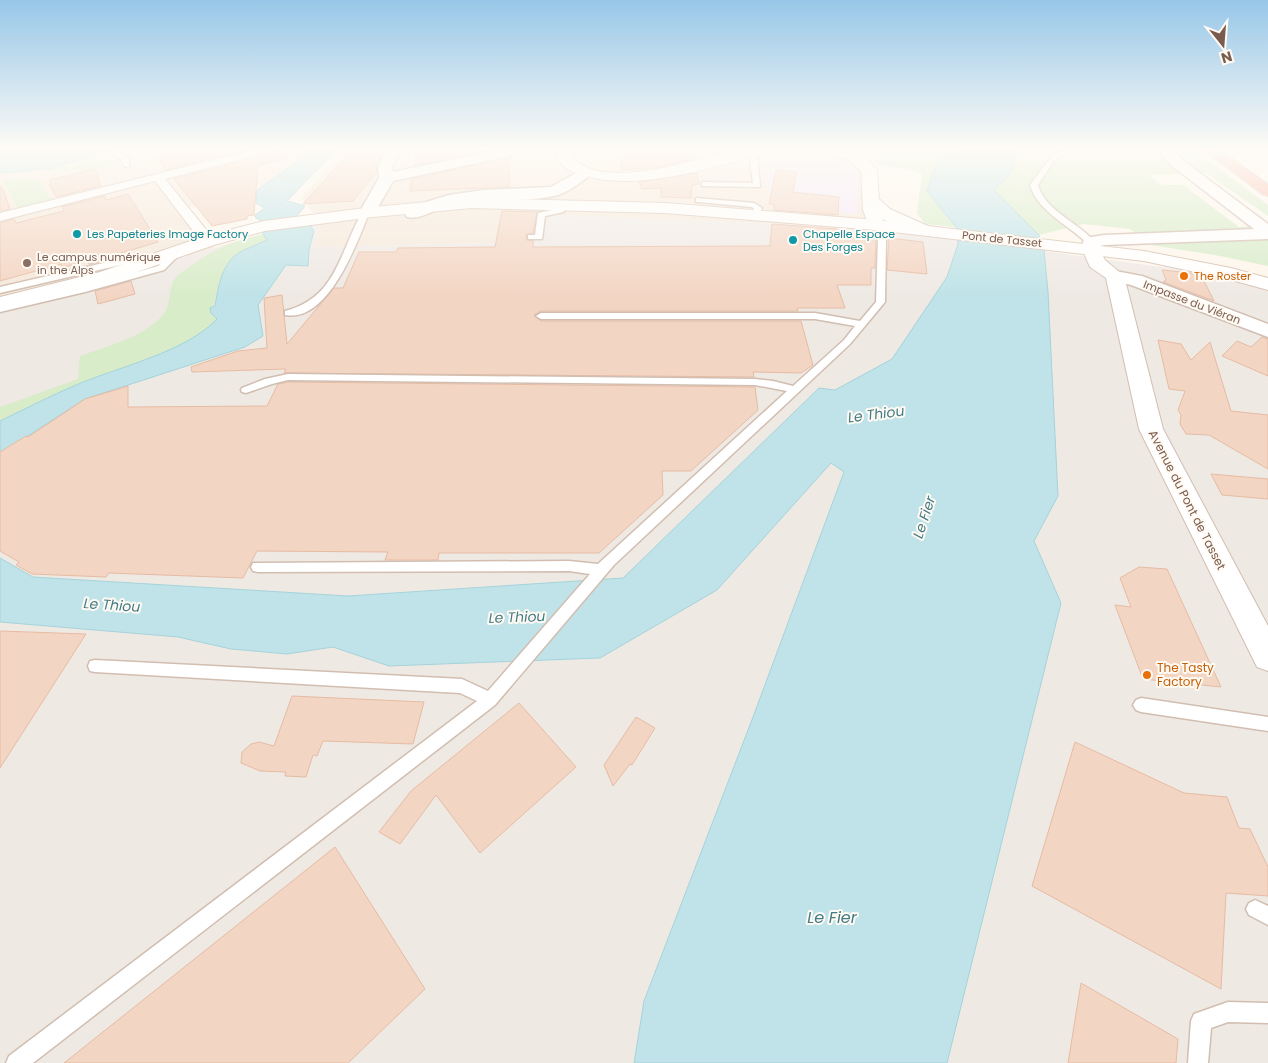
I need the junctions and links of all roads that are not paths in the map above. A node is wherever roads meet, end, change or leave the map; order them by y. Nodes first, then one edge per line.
1 (76, 198) edge
2 (174, 198) edge
3 (375, 198) edge
4 (452, 198) edge
5 (1038, 198) edge
6 (1222, 198) edge
7 (699, 200) dead end
8 (870, 200) joint
9 (420, 210) junction
10 (561, 210) dead end
11 (756, 214) junction
12 (365, 215) junction
13 (0, 217) edge
14 (883, 226) junction
15 (922, 230) junction
16 (1268, 233) edge
17 (531, 237) dead end
18 (208, 241) junction
19 (1091, 246) junction
20 (178, 252) junction
21 (1124, 253) junction
22 (1144, 256) junction
23 (155, 260) junction
24 (1115, 276) junction
25 (1268, 276) edge
26 (1268, 284) edge
27 (0, 290) edge
28 (0, 303) edge
29 (0, 309) edge
30 (288, 312) dead end
31 (541, 316) dead end
32 (862, 324) junction
33 (1268, 331) edge
34 (246, 390) dead end
35 (794, 390) junction
36 (258, 567) dead end
37 (599, 573) junction
38 (1268, 657) edge
39 (94, 666) dead end
40 (490, 700) junction
41 (1141, 706) dead end
42 (1268, 724) edge
43 (1268, 1013) edge
44 (16, 1063) edge
45 (1198, 1063) edge

1 - 13 street
2 - 18 street
3 - 12 street
4 - 9 street
5 - 19 lane
6 - 16 street
7 - 11 lane
8 - 14 main road
8 - 15 main road
9 - 11 main road, Pont de Tasset
9 - 12 main road, Pont de Tasset
10 - 17 lane
11 - 14 main road, Pont de Tasset
12 - 18 main road, Pont de Tasset
12 - 30 lane
14 - 15 main road, Pont de Tasset
14 - 32 lane
15 - 19 main road, Pont de Tasset
16 - 19 street
18 - 20 main road, Pont de Tasset
19 - 21 main road, Pont de Tasset
19 - 24 main road
20 - 23 main road, Pont de Tasset
20 - 29 lane
21 - 22 main road, Pont de Tasset
21 - 24 main road
22 - 25 main road
22 - 26 main road
23 - 27 lane
23 - 28 main road, Pont de Tasset
24 - 33 street, Impasse du Viéran
24 - 38 main road, Avenue du Pont de Tasset
31 - 32 lane
32 - 35 lane
34 - 35 lane
35 - 37 lane
36 - 37 lane
37 - 40 lane
39 - 40 lane
40 - 44 lane
41 - 42 lane
43 - 45 lane

